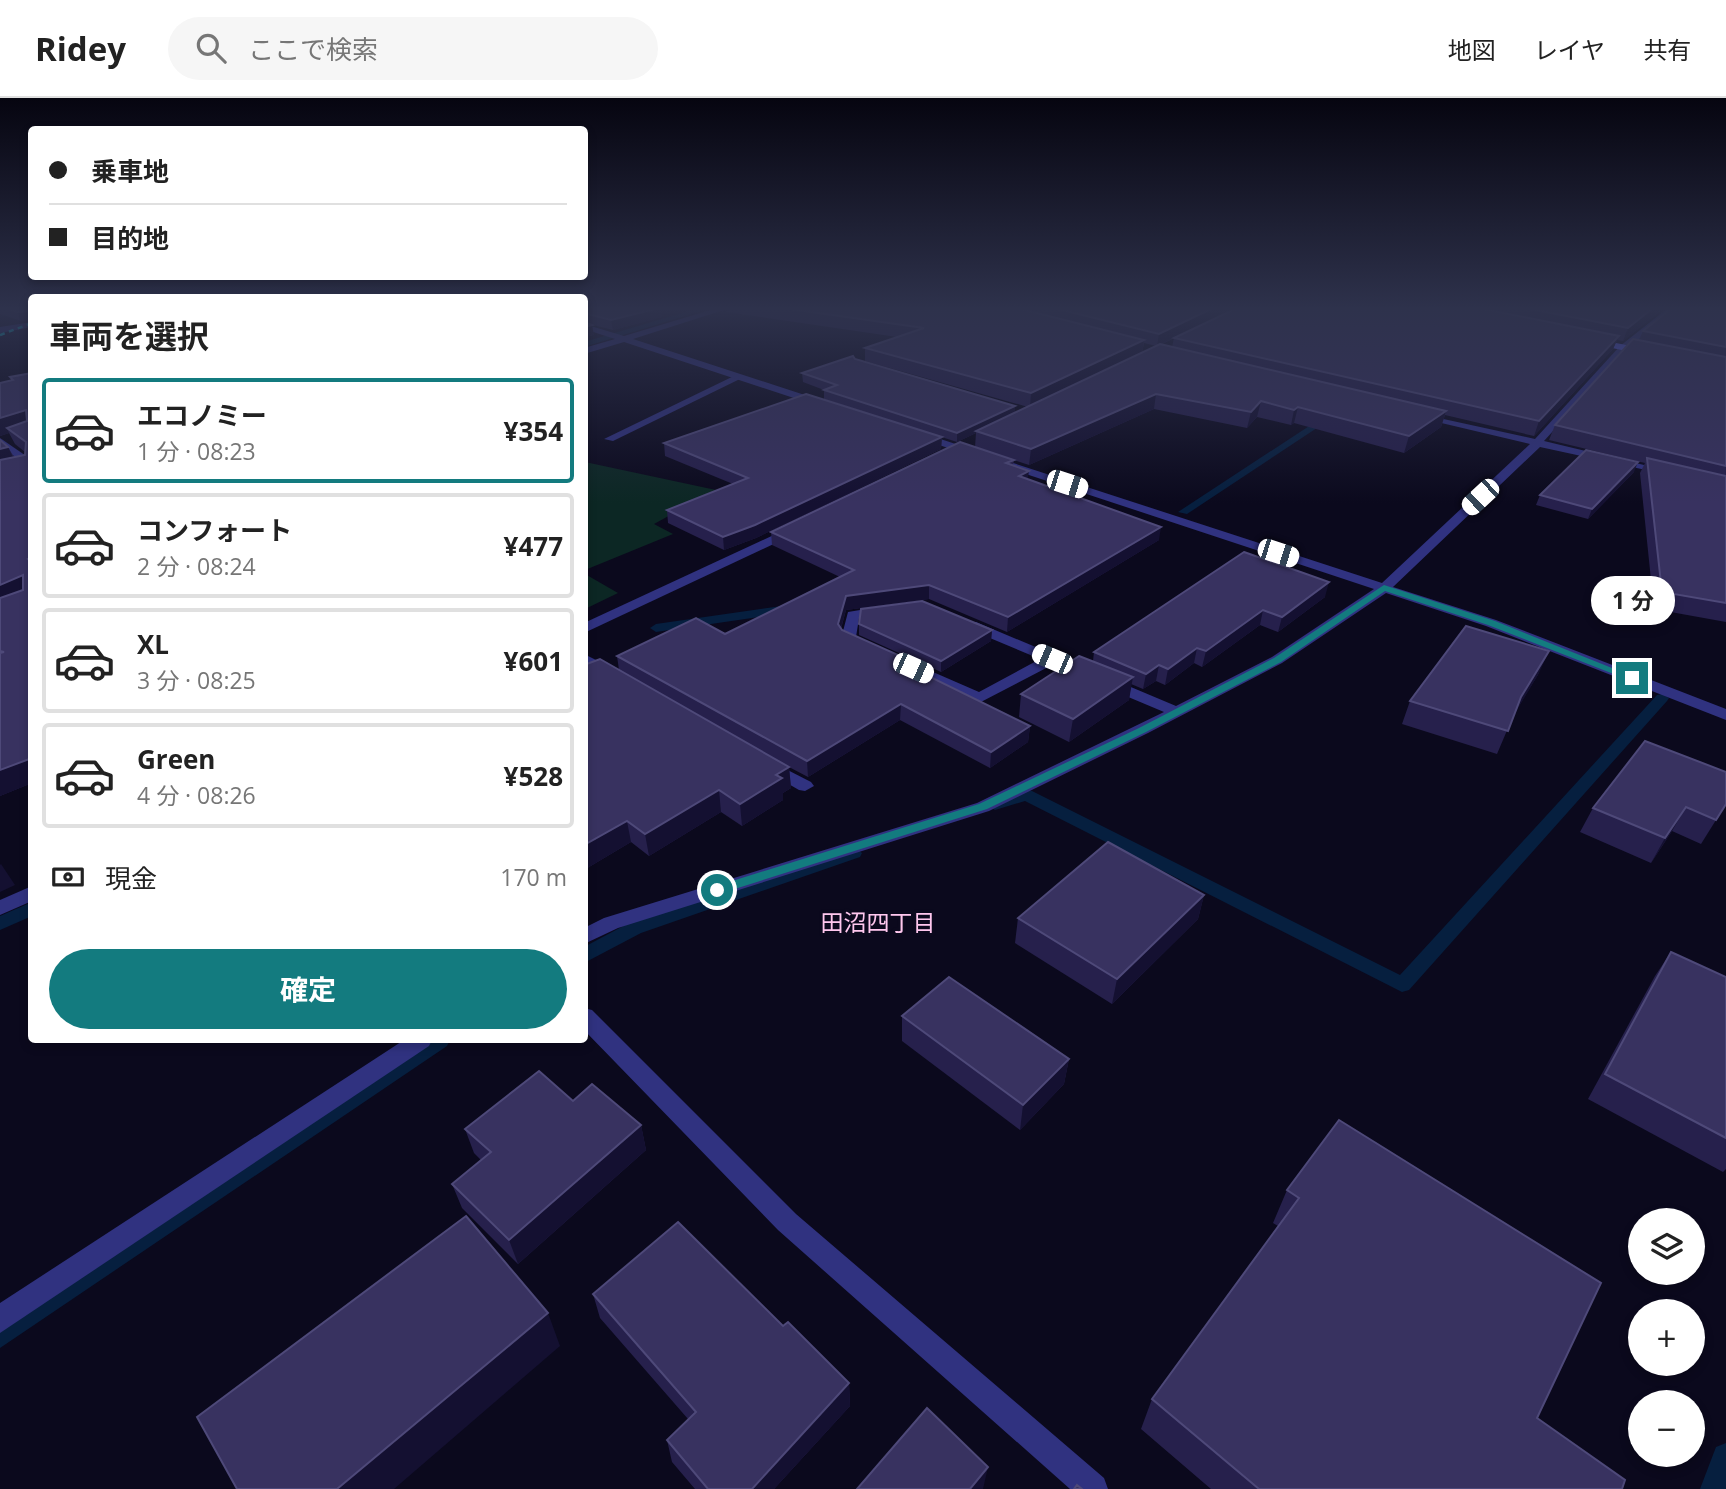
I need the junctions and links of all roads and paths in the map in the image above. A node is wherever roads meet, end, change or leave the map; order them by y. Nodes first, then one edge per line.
1 (726, 373) edge
2 (1601, 373) edge
3 (739, 377) junction
4 (830, 407) edge
5 (1415, 414) edge
6 (909, 432) edge
7 (610, 439) dead end
8 (5, 441) edge
9 (1538, 443) junction
10 (28, 462) edge
11 (28, 466) edge
12 (10, 470) edge
13 (1672, 475) edge
14 (810, 521) edge
15 (1384, 588) junction
16 (900, 608) edge
17 (962, 621) edge
18 (588, 627) edge
19 (872, 650) edge
20 (1052, 659) junction
21 (588, 660) edge
22 (895, 660) edge
23 (631, 685) edge
24 (1177, 712) junction
25 (1726, 715) edge
26 (758, 759) edge
27 (805, 786) dead end
28 (28, 895) edge
29 (0, 908) edge
30 (588, 935) edge
31 (588, 1020) edge
32 (416, 1043) edge
33 (0, 1319) edge
34 (1093, 1489) edge

1 - 3 street
2 - 9 street
3 - 4 street
3 - 7 street
5 - 9 street
6 - 15 street
8 - 10 street
9 - 13 street
9 - 15 street
11 - 12 street
14 - 18 street
15 - 24 street
15 - 25 street
16 - 19 street
17 - 20 street
20 - 22 street
20 - 24 street
21 - 23 street
24 - 30 street
26 - 27 street
28 - 29 street
31 - 34 street
32 - 33 street

